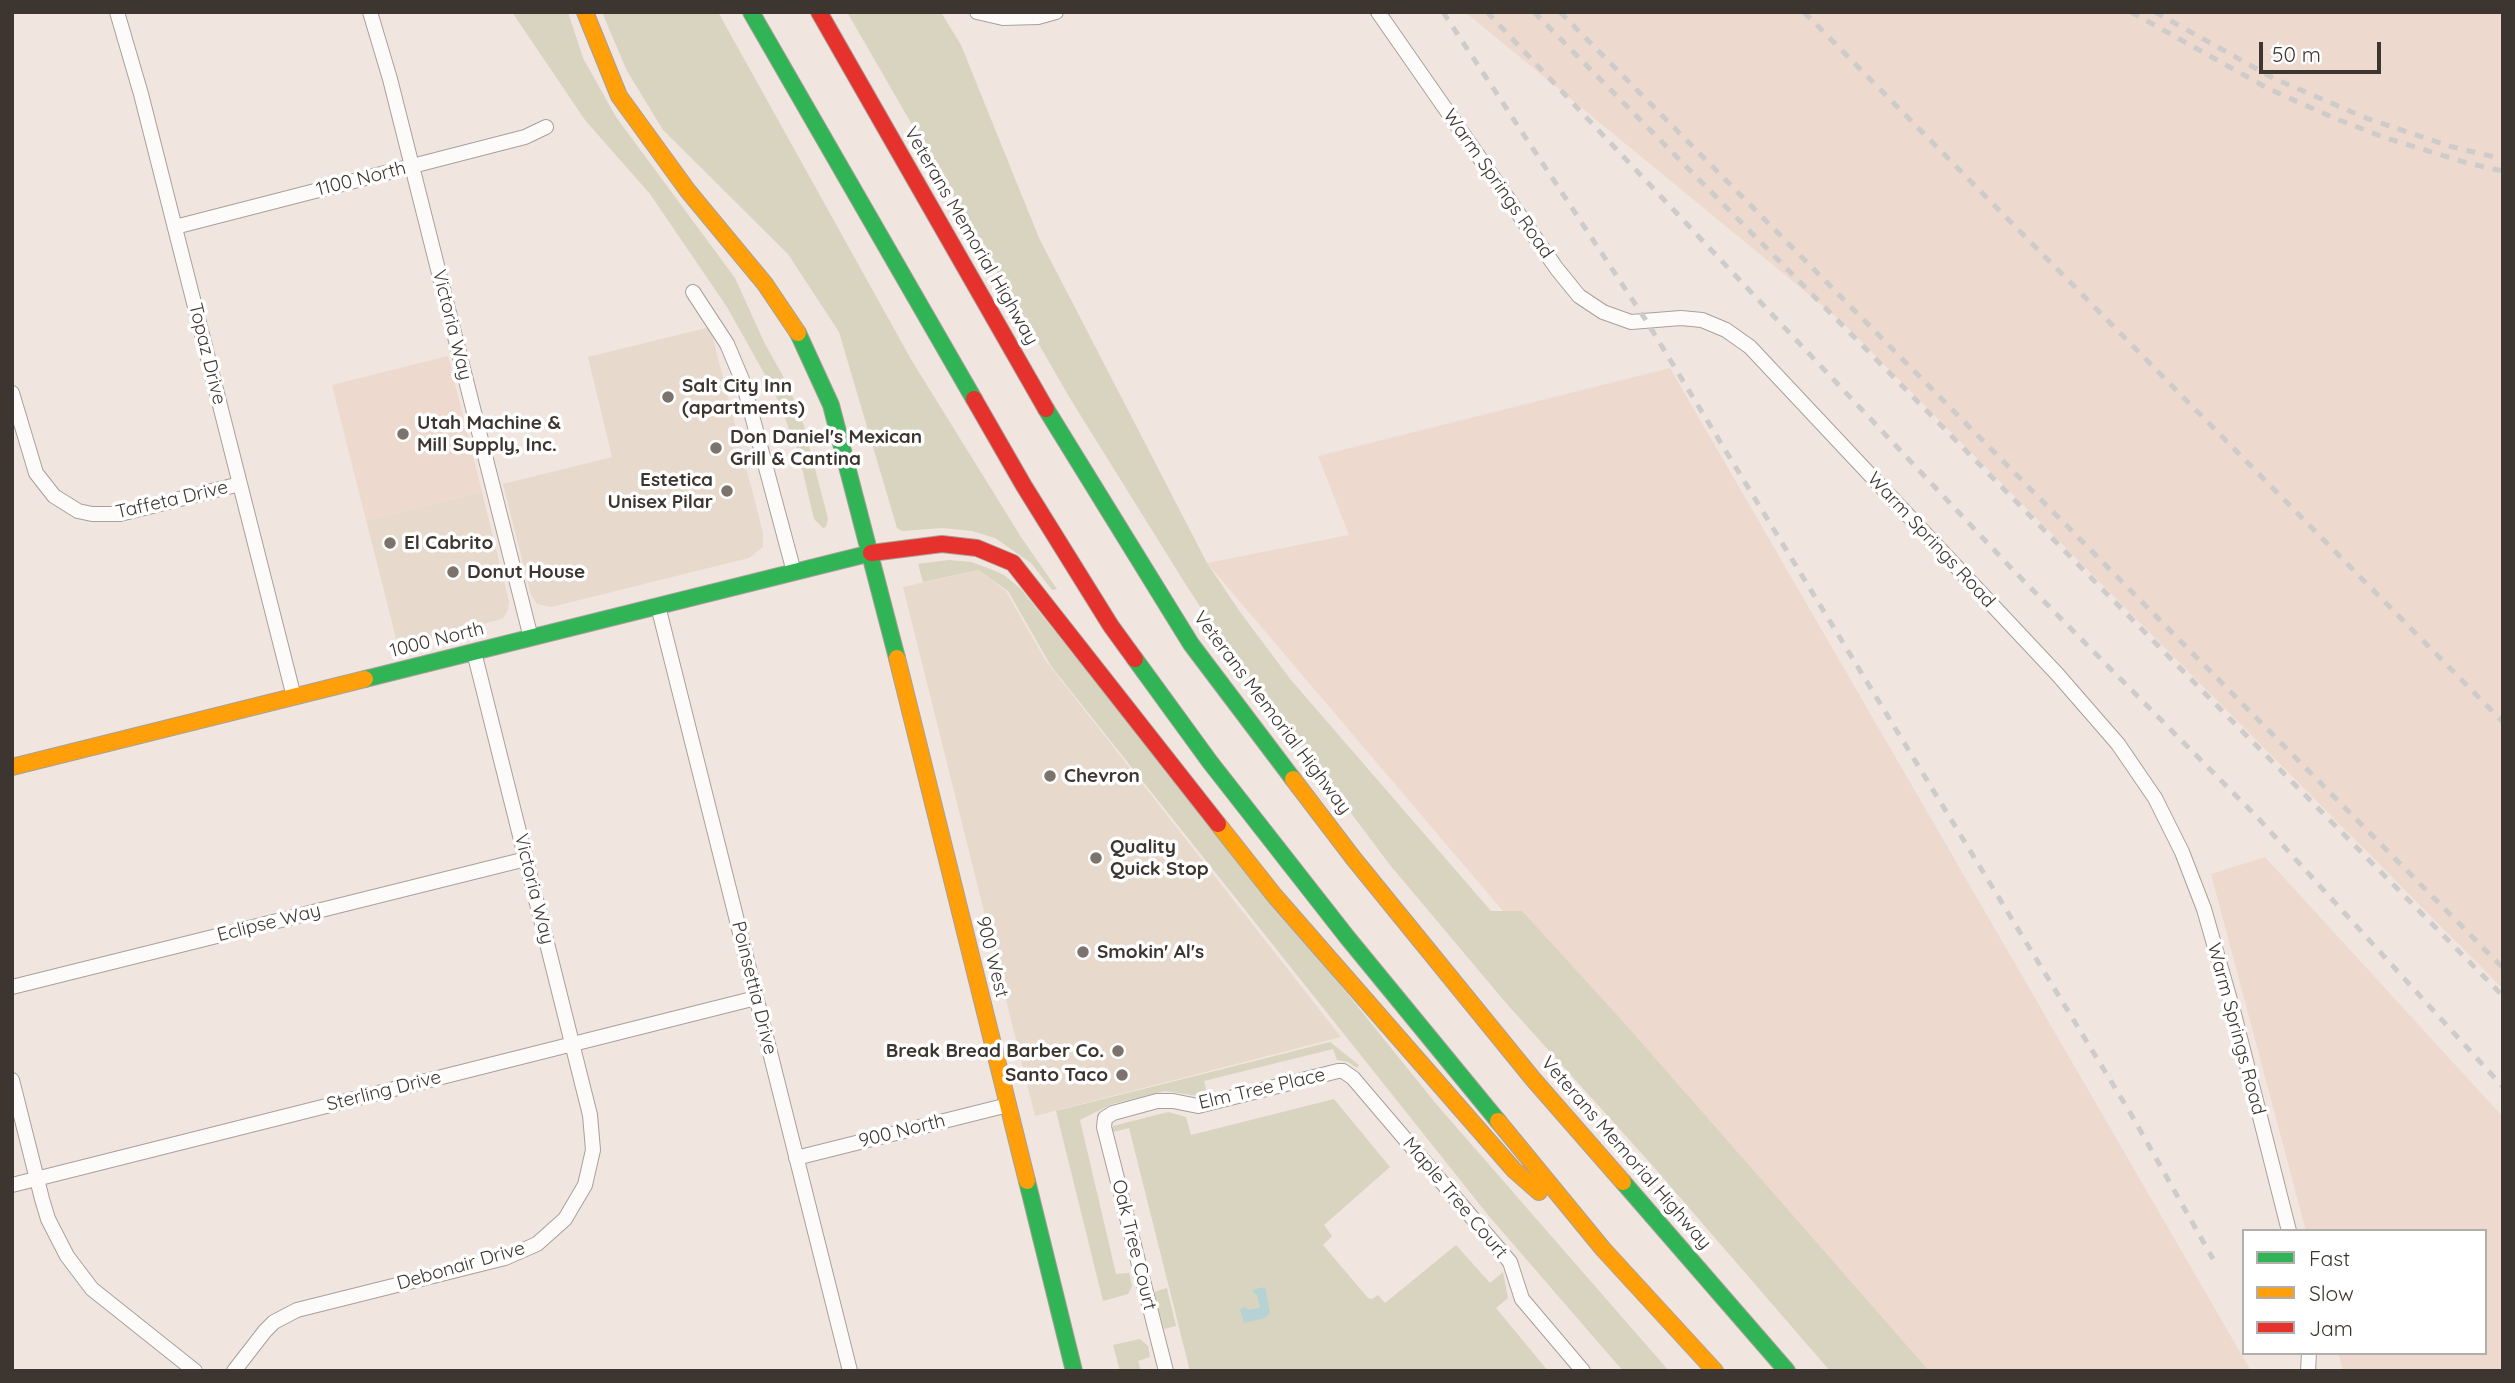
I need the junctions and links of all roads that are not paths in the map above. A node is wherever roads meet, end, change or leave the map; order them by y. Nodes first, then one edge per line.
1 (117, 12) edge
2 (370, 12) edge
3 (585, 12) edge
4 (751, 12) edge
5 (819, 12) edge
6 (977, 12) edge
7 (1056, 12) edge
8 (1378, 12) edge
9 (546, 127) dead end
10 (412, 166) junction
11 (175, 227) junction
12 (693, 292) dead end
13 (12, 393) edge
14 (240, 484) junction
15 (871, 553) junction
16 (794, 572) junction
17 (658, 606) junction
18 (531, 638) junction
19 (474, 652) junction
20 (294, 697) junction
21 (12, 767) edge
22 (526, 859) junction
23 (12, 987) edge
24 (757, 998) junction
25 (572, 1044) junction
26 (1338, 1071) joint
27 (12, 1080) edge
28 (1008, 1104) junction
29 (1105, 1118) joint
30 (796, 1158) junction
31 (36, 1179) junction
32 (12, 1185) edge
33 (2288, 1229) edge
34 (1603, 1249) junction
35 (195, 1371) edge
36 (234, 1371) edge
37 (850, 1371) edge
38 (1074, 1371) edge
39 (1166, 1371) edge
40 (1583, 1371) edge
41 (1716, 1371) edge
42 (1787, 1371) edge

1 - 11 street, Topaz Drive
2 - 10 street, Victoria Way
3 - 15 main road, 900 West
4 - 34 main road
5 - 42 main road, Veterans Memorial Highway
6 - 7 street
8 - 33 street, Warm Springs Road
9 - 10 street, 1100 North
10 - 11 street, 1100 North
10 - 18 street, Victoria Way
11 - 14 street, Topaz Drive
12 - 16 street
13 - 14 street, Taffeta Drive
14 - 20 street, Topaz Drive
15 - 16 main road, 1000 North
15 - 28 main road, 900 West
15 - 34 main road, 1000 North
16 - 17 main road, 1000 North
17 - 18 main road, 1000 North
17 - 24 street, Poinsettia Drive
18 - 19 main road, 1000 North
19 - 20 main road, 1000 North
19 - 22 street, Victoria Way
20 - 21 main road, 1000 North
22 - 23 street, Eclipse Way
22 - 25 street, Victoria Way
24 - 25 street, Sterling Drive
24 - 30 street, Poinsettia Drive
25 - 31 street, Sterling Drive
25 - 36 street, Debonair Drive
26 - 29 street, Elm Tree Place
26 - 40 street, Maple Tree Court
27 - 31 street
28 - 30 street, 900 North
28 - 38 main road, 900 West
29 - 39 street, Oak Tree Court
30 - 37 street, Poinsettia Drive
31 - 32 street, Sterling Drive
31 - 35 street
34 - 41 main road

